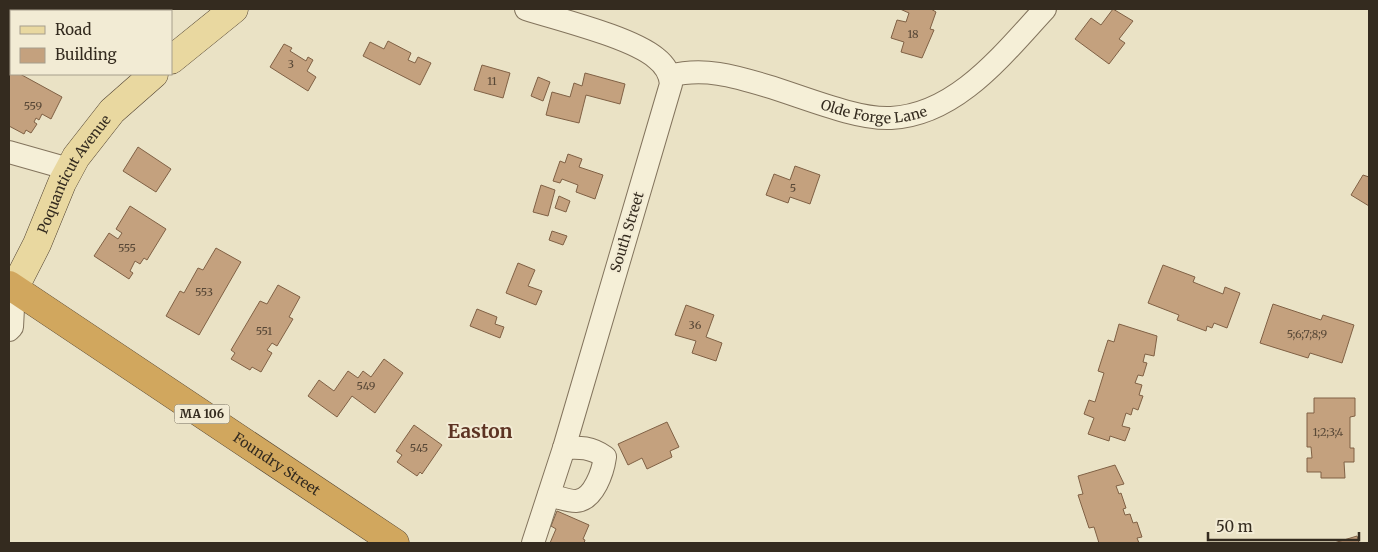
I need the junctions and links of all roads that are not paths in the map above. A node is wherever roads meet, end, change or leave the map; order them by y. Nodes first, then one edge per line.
1 (234, 9) edge
2 (526, 9) edge
3 (1045, 9) edge
4 (172, 59) edge
5 (153, 75) edge
6 (670, 76) junction
7 (9, 152) edge
8 (69, 169) junction
9 (10, 289) edge
10 (9, 330) edge
11 (564, 448) junction
12 (549, 495) junction
13 (395, 543) edge
14 (533, 543) edge

1 - 4 main road
2 - 6 street
3 - 6 street, Olde Forge Lane
5 - 8 main road, Poquanticut Avenue
6 - 11 street, South Street
7 - 8 street
8 - 9 main road, Poquanticut Avenue
9 - 10 street
9 - 13 highway, Foundry Street / MA 106
11 - 12 street, South Street
11 - 12 street
12 - 14 street, South Street

